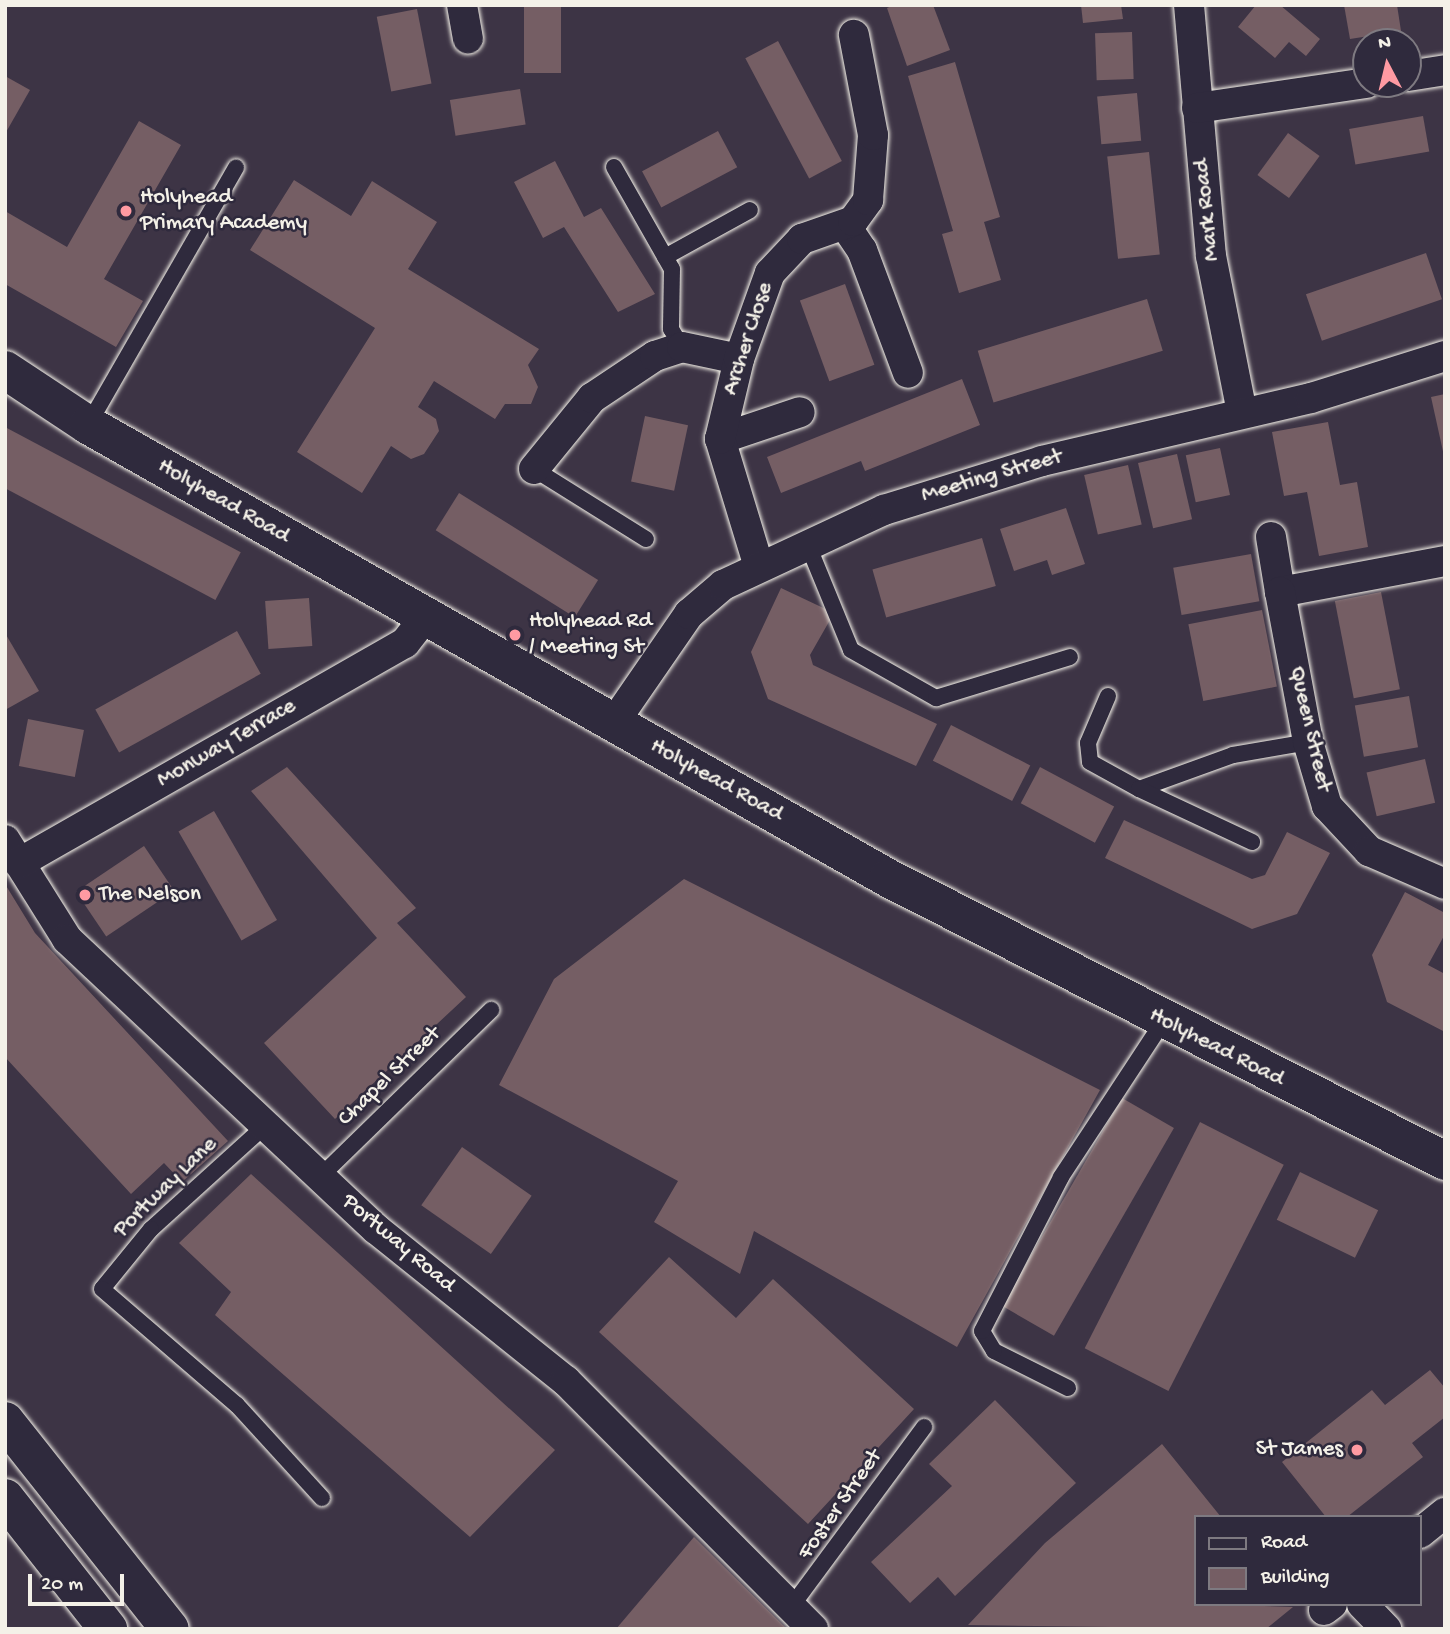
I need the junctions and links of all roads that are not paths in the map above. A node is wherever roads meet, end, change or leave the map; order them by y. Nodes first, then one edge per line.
1 (462, 5) edge
2 (1189, 5) edge
3 (854, 35) dead end
4 (468, 38) dead end
5 (1445, 70) edge
6 (1422, 74) edge
7 (1352, 85) edge
8 (1198, 108) junction
9 (614, 167) dead end
10 (236, 168) dead end
11 (750, 210) dead end
12 (845, 225) junction
13 (666, 257) junction
14 (682, 347) junction
15 (1445, 356) edge
16 (739, 359) junction
17 (5, 370) edge
18 (908, 373) dead end
19 (800, 412) dead end
20 (1242, 413) junction
21 (88, 425) junction
22 (720, 439) junction
23 (534, 470) joint
24 (1271, 537) dead end
25 (646, 539) dead end
26 (808, 545) junction
27 (1445, 561) edge
28 (759, 566) junction
29 (1280, 592) junction
30 (427, 615) junction
31 (1070, 657) dead end
32 (1108, 696) dead end
33 (613, 724) junction
34 (1308, 743) junction
35 (1139, 789) junction
36 (1252, 842) dead end
37 (12, 851) edge
38 (1445, 884) edge
39 (491, 1010) dead end
40 (1163, 1022) junction
41 (267, 1124) junction
42 (1445, 1161) edge
43 (321, 1176) junction
44 (1069, 1388) dead end
45 (5, 1421) edge
46 (924, 1427) dead end
47 (5, 1498) edge
48 (322, 1498) dead end
49 (1445, 1513) edge
50 (1422, 1530) edge
51 (1364, 1606) edge
52 (792, 1607) junction
53 (108, 1628) edge
54 (170, 1629) edge
55 (813, 1629) edge
56 (1386, 1629) edge

1 - 4 street
2 - 8 street, Mark Road
3 - 12 street
5 - 6 street
7 - 8 street
8 - 20 street, Mark Road
9 - 13 lane
10 - 21 lane
11 - 13 lane
12 - 16 street, Archer Close
12 - 18 street
13 - 14 lane
14 - 16 street
14 - 23 street
15 - 20 street, Meeting Street
16 - 22 street, Archer Close
17 - 21 main road, Holyhead Road
19 - 22 street
20 - 26 street, Meeting Street
21 - 30 main road, Holyhead Road
22 - 28 street
23 - 25 lane
24 - 29 street, Queen Street
26 - 28 street, Meeting Street
26 - 31 lane
27 - 29 street
28 - 33 street, Meeting Street
29 - 34 street, Queen Street
30 - 33 main road, Holyhead Road
30 - 37 street, Monway Terrace
32 - 35 lane
33 - 40 main road, Holyhead Road
34 - 35 lane
34 - 38 street, Queen Street
35 - 36 lane
37 - 41 street, Portway Road
39 - 43 lane, Chapel Street
40 - 42 main road, Holyhead Road
40 - 44 lane
41 - 43 street, Portway Road
41 - 48 lane, Portway Lane
43 - 52 street, Portway Road
45 - 54 main road
46 - 52 lane, Foster Street
47 - 53 main road
49 - 50 street
51 - 56 street
52 - 55 street, Portway Road

